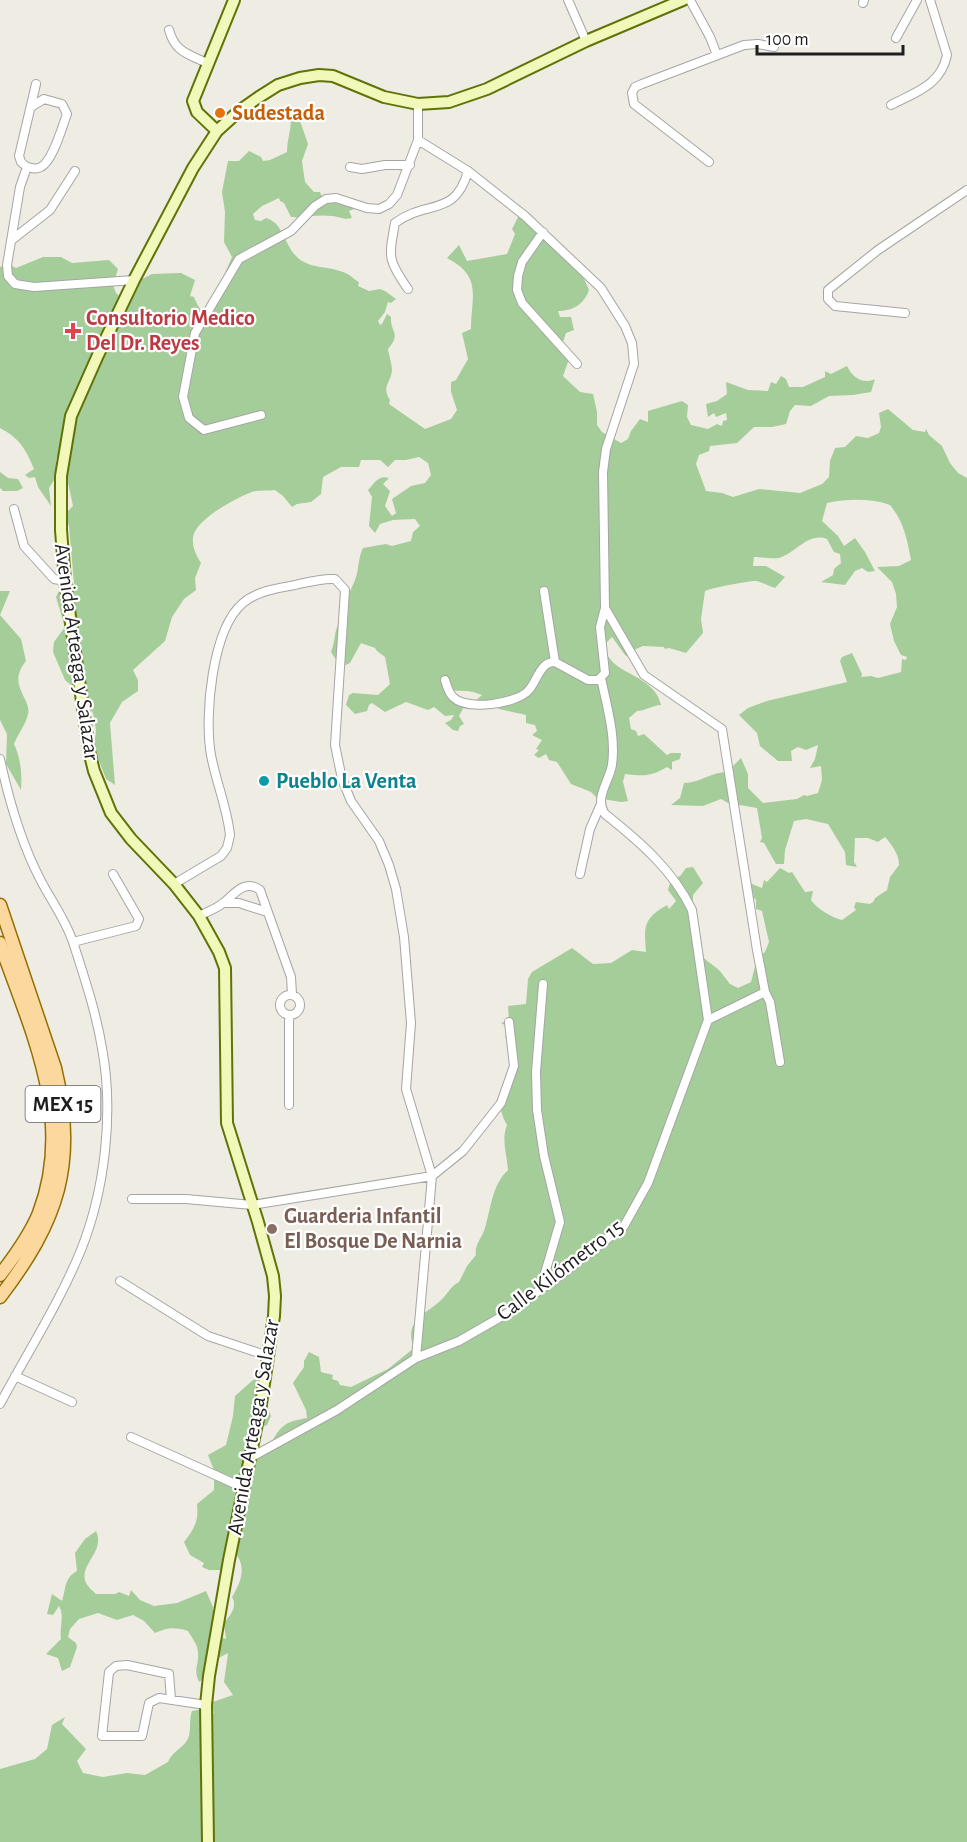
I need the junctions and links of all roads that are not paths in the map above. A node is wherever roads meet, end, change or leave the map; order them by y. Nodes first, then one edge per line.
1 (234, 0) edge
2 (568, 0) edge
3 (683, 0) edge
4 (690, 0) edge
5 (917, 0) edge
6 (930, 0) edge
7 (169, 30) dead end
8 (896, 38) dead end
9 (586, 41) junction
10 (774, 46) dead end
11 (717, 55) junction
12 (207, 63) junction
13 (36, 84) dead end
14 (418, 104) junction
15 (891, 105) dead end
16 (31, 107) junction
17 (217, 131) junction
18 (418, 140) junction
19 (709, 162) dead end
20 (410, 165) junction
21 (27, 167) junction
22 (350, 167) dead end
23 (75, 171) dead end
24 (468, 171) junction
25 (967, 190) edge
26 (543, 232) junction
27 (13, 239) junction
28 (134, 280) junction
29 (408, 289) dead end
30 (905, 314) dead end
31 (577, 364) dead end
32 (261, 415) dead end
33 (14, 509) dead end
34 (65, 581) junction
35 (544, 591) dead end
36 (605, 608) junction
37 (555, 662) junction
38 (601, 678) junction
39 (445, 680) dead end
40 (0, 759) edge
41 (600, 806) junction
42 (112, 874) dead end
43 (580, 874) dead end
44 (174, 884) junction
45 (223, 903) junction
46 (0, 905) edge
47 (267, 912) junction
48 (199, 916) junction
49 (73, 942) junction
50 (0, 943) edge
51 (543, 984) dead end
52 (765, 992) junction
53 (292, 994) junction
54 (289, 1015) junction
55 (708, 1020) junction
56 (509, 1022) dead end
57 (780, 1062) dead end
58 (290, 1105) dead end
59 (432, 1176) junction
60 (132, 1199) dead end
61 (252, 1205) junction
62 (0, 1275) edge
63 (120, 1281) dead end
64 (540, 1290) junction
65 (0, 1297) edge
66 (268, 1356) junction
67 (416, 1358) junction
68 (15, 1376) junction
69 (72, 1402) dead end
70 (0, 1404) edge
71 (131, 1437) dead end
72 (250, 1458) junction
73 (244, 1488) junction
74 (171, 1699) junction
75 (206, 1705) junction
76 (208, 1842) edge

1 - 12 street
2 - 9 street
3 - 9 street, Avenida Arteaga y Salazar
4 - 11 street
5 - 8 street
6 - 15 street
7 - 12 street
9 - 14 street, Avenida Arteaga y Salazar
10 - 11 street
11 - 19 street
12 - 17 street
13 - 16 street
14 - 17 street, Avenida Arteaga y Salazar
14 - 18 street
16 - 21 street
16 - 21 street
17 - 28 street, Avenida Arteaga y Salazar
18 - 20 street
18 - 24 street
20 - 22 street
20 - 32 street
21 - 27 street
23 - 27 street
24 - 26 street
24 - 29 street
25 - 30 street
26 - 31 street
26 - 36 street
27 - 28 street
28 - 34 street, Avenida Arteaga y Salazar
33 - 34 street
34 - 44 street, Avenida Arteaga y Salazar
35 - 37 street
36 - 38 street
36 - 52 street
37 - 38 street
37 - 39 street
38 - 41 street
40 - 49 street
41 - 43 street
41 - 55 street
42 - 49 street
44 - 48 street, Avenida Arteaga y Salazar
44 - 59 street
45 - 47 street
45 - 47 street
45 - 48 street
46 - 65 main road, MEX 15
47 - 53 street
48 - 61 street, Avenida Arteaga y Salazar
49 - 68 street
50 - 62 main road, MEX 15
51 - 64 street
52 - 55 street
52 - 57 street
53 - 54 street
53 - 54 street
54 - 58 street
55 - 64 street, Calle Kilómetro 15
56 - 59 street
59 - 61 street
59 - 67 street
60 - 61 street
61 - 66 street, Avenida Arteaga y Salazar
63 - 66 street
64 - 67 street, Calle Kilómetro 15
66 - 72 street, Avenida Arteaga y Salazar
67 - 72 street, Calle Kilómetro 15
68 - 69 street
68 - 70 street
71 - 73 street
72 - 73 street, Avenida Arteaga y Salazar
73 - 75 street, Avenida Arteaga y Salazar
74 - 74 street
74 - 75 street
75 - 76 street, Avenida Arteaga y Salazar

